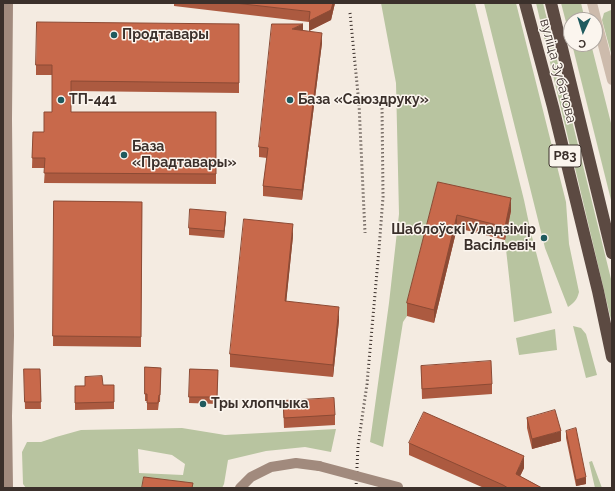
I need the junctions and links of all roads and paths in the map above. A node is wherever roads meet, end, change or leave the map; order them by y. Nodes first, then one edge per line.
1 (8, 3) edge
2 (525, 3) edge
3 (551, 3) edge
4 (592, 3) edge
5 (612, 80) edge
6 (612, 253) edge
7 (612, 357) edge
8 (399, 487) edge
9 (8, 488) edge
10 (240, 488) edge

1 - 9 street
2 - 7 highway, вуліца Зубачова / Р83
3 - 6 highway, вуліца Зубачова / Р83
4 - 5 street
8 - 10 street, bridge

